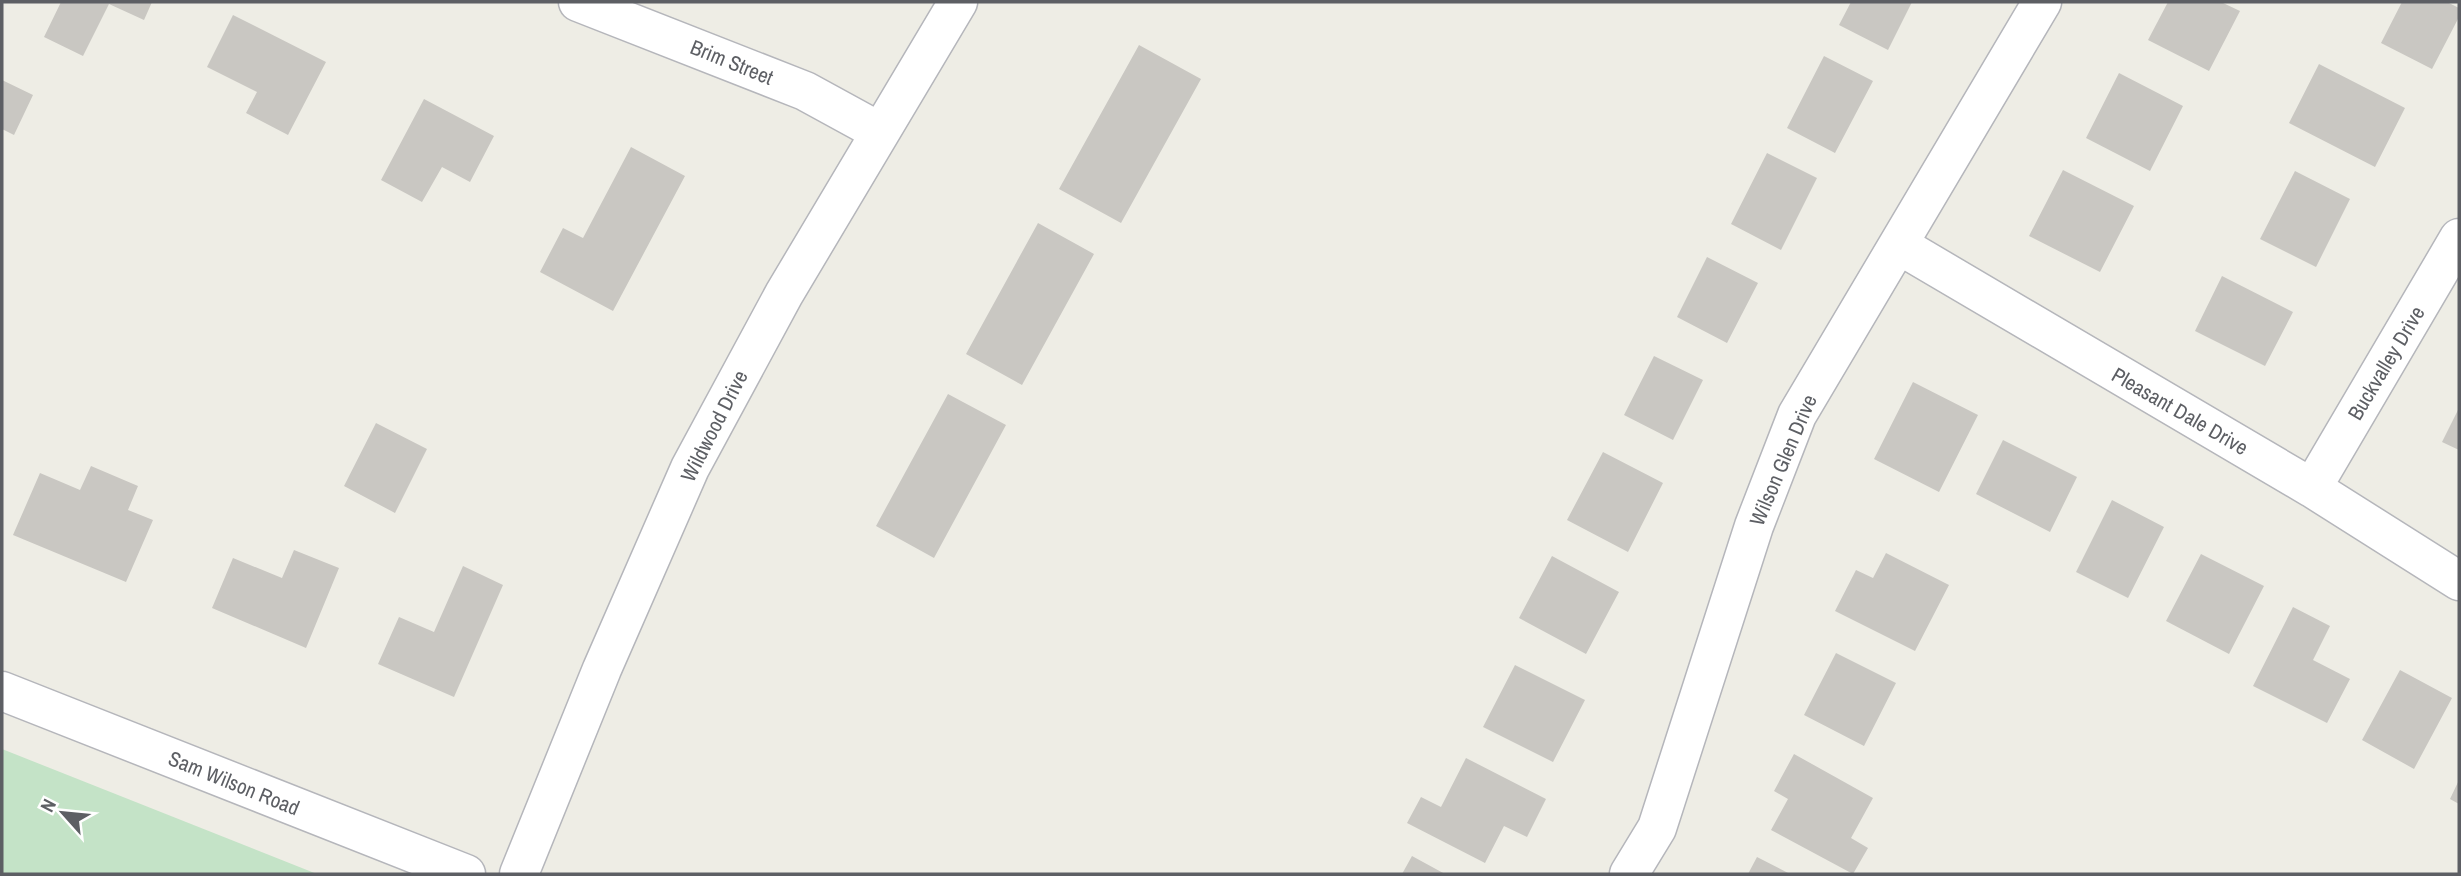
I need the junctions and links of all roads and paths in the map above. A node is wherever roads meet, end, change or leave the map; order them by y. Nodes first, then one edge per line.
1 (578, 2) edge
2 (958, 2) edge
3 (2042, 2) edge
4 (880, 132) junction
5 (2459, 238) edge
6 (1899, 245) junction
7 (2312, 488) junction
8 (2459, 581) edge
9 (2, 691) edge
10 (466, 874) edge
11 (519, 874) edge
12 (1629, 874) edge

1 - 4 street, Brim Street
2 - 4 street, Wildwood Drive
3 - 6 street, Wilson Glen Drive
4 - 11 street, Wildwood Drive
5 - 7 street, Buckvalley Drive
6 - 7 street, Pleasant Dale Drive
6 - 12 street, Wilson Glen Drive
7 - 8 street, Pleasant Dale Drive
9 - 10 street, Sam Wilson Road

